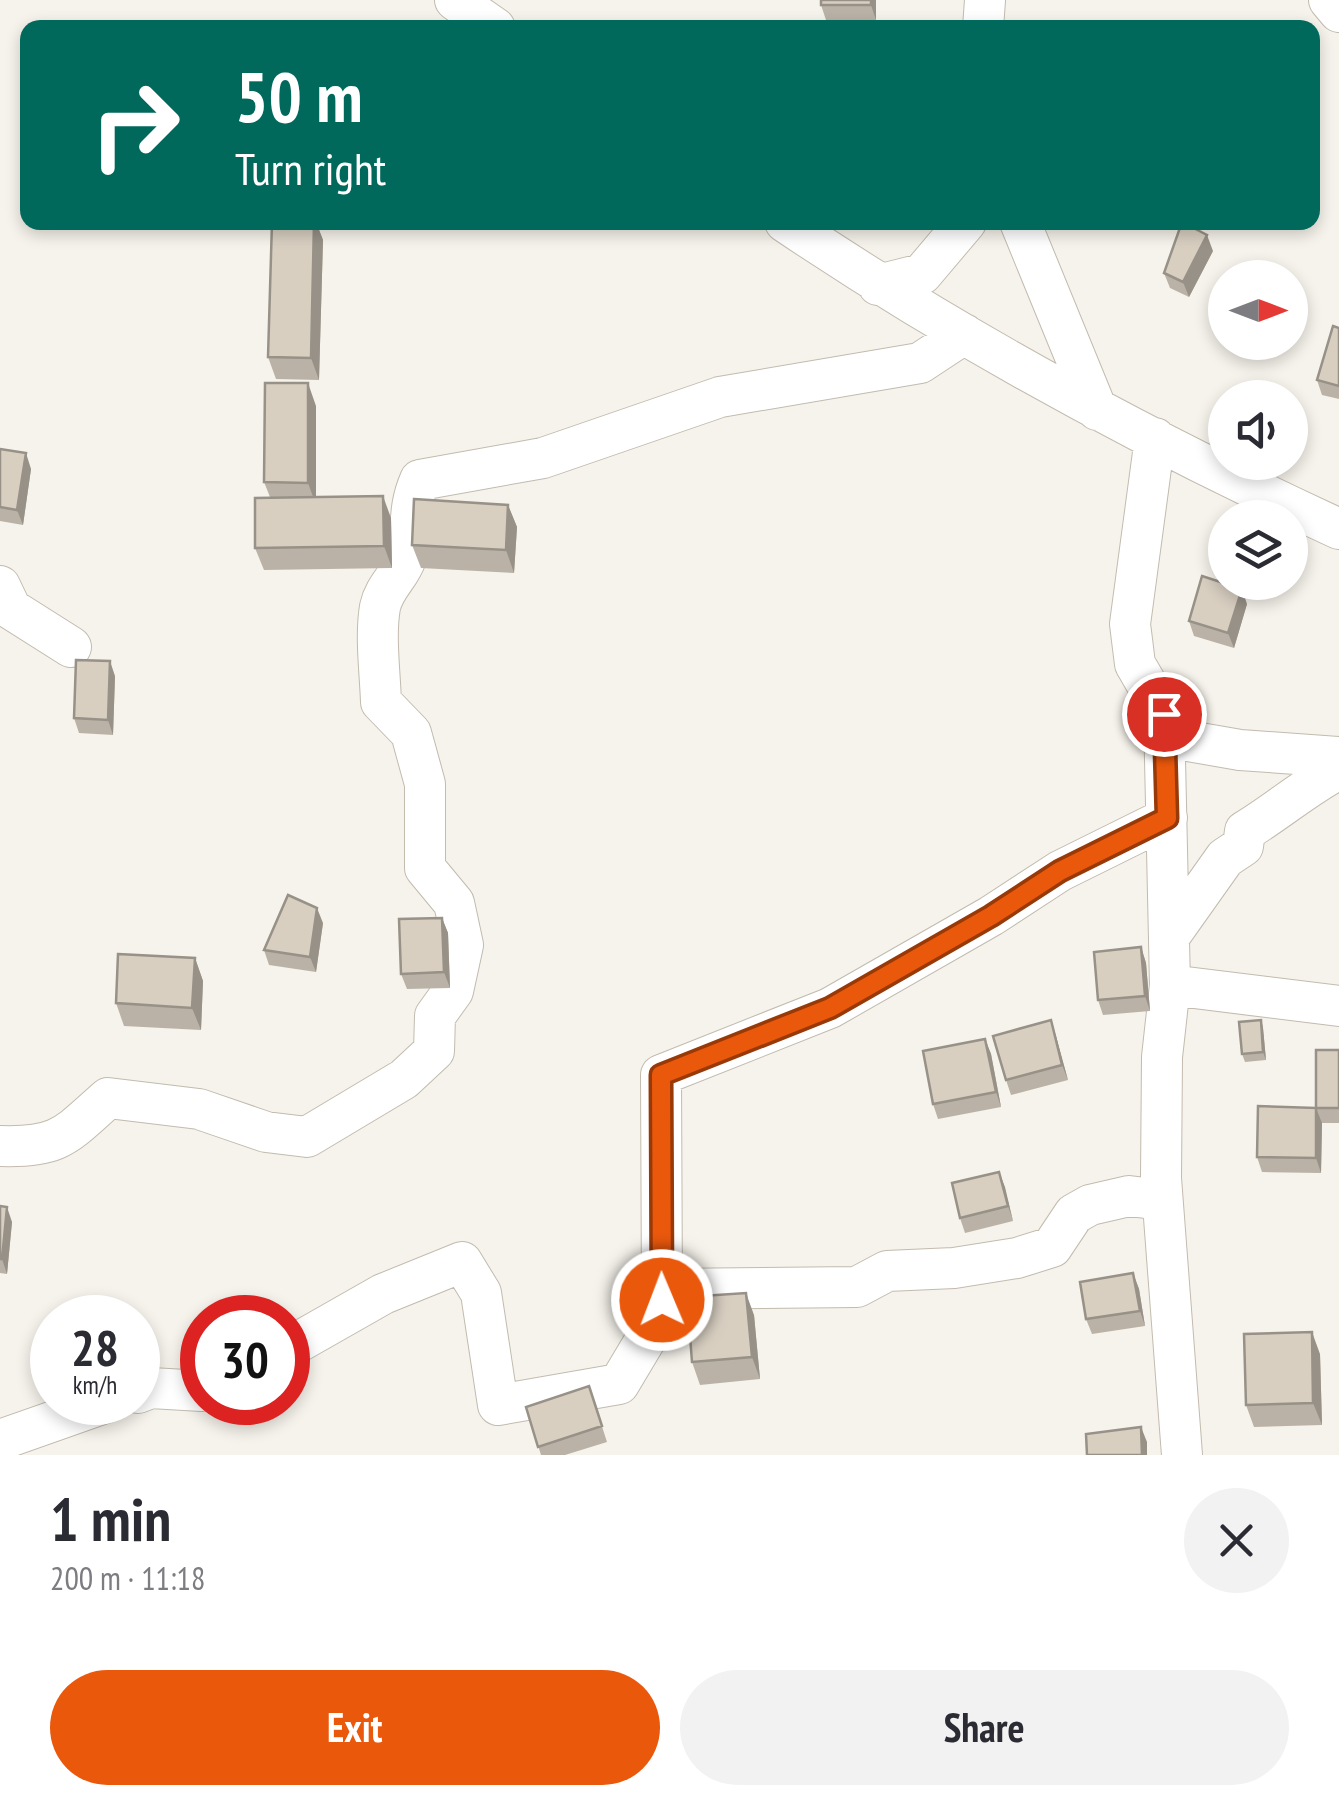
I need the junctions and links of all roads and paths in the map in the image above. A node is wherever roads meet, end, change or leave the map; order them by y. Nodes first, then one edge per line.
1 (454, 0) edge
2 (1329, 0) edge
3 (1339, 12) edge
4 (484, 20) edge
5 (798, 230) edge
6 (959, 230) edge
7 (1023, 230) edge
8 (878, 285) junction
9 (964, 334) junction
10 (1097, 410) junction
11 (1154, 438) junction
12 (1339, 529) edge
13 (0, 586) edge
14 (70, 647) dead end
15 (1165, 737) junction
16 (1339, 757) edge
17 (1339, 769) edge
18 (1167, 818) junction
19 (1169, 937) junction
20 (1170, 985) junction
21 (1339, 1006) edge
22 (0, 1146) edge
23 (1162, 1200) junction
24 (662, 1289) junction
25 (310, 1335) edge
26 (43, 1425) edge
27 (0, 1440) edge
28 (1182, 1455) edge

1 - 4 street
2 - 3 street
5 - 8 street
6 - 8 street
7 - 10 street
8 - 9 street
9 - 10 street
9 - 22 street
10 - 11 street
11 - 12 street
11 - 15 street
13 - 14 street
15 - 16 street
15 - 18 street
17 - 19 street
18 - 19 street
18 - 24 street
19 - 20 street
20 - 21 street
20 - 23 street
23 - 24 street
23 - 28 street
24 - 25 street
26 - 27 street

